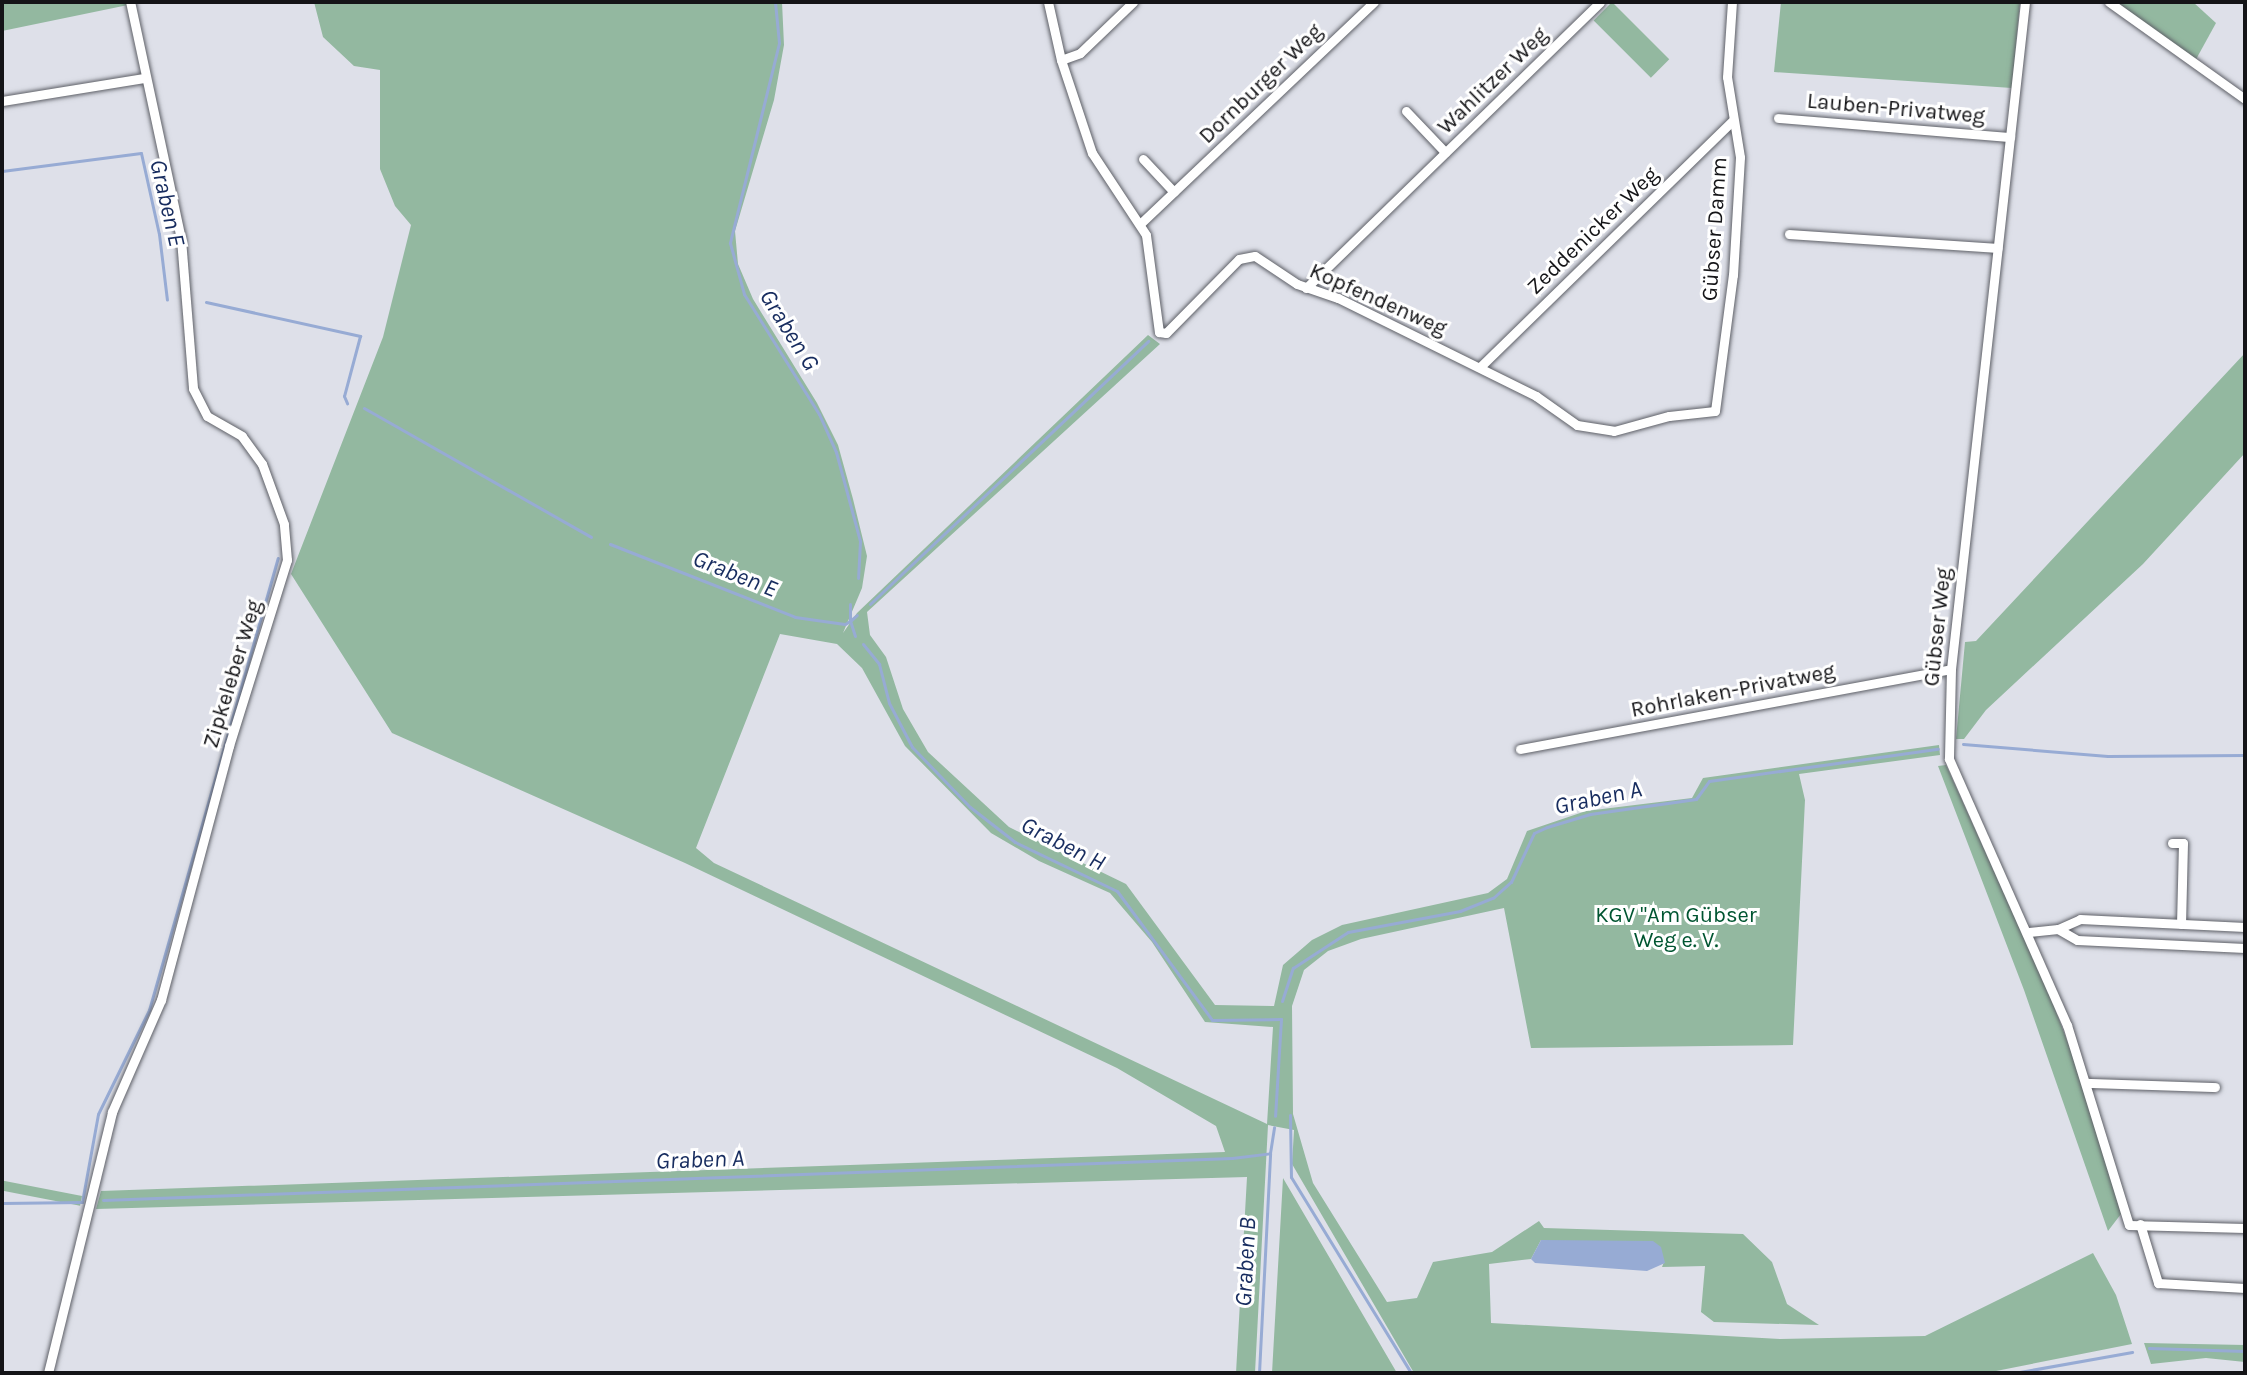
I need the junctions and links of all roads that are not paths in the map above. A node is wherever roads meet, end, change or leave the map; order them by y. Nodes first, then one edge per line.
1 (130, 2) edge
2 (1048, 2) edge
3 (1133, 2) edge
4 (1374, 2) edge
5 (1600, 2) edge
6 (1732, 2) edge
7 (2025, 2) edge
8 (2109, 2) edge
9 (1061, 60) junction
10 (144, 78) junction
11 (2245, 99) edge
12 (2, 101) edge
13 (1406, 111) dead end
14 (1778, 118) dead end
15 (1732, 121) junction
16 (2010, 137) junction
17 (1445, 152) junction
18 (1143, 159) dead end
19 (1174, 192) junction
20 (1141, 223) junction
21 (1789, 234) dead end
22 (1998, 248) junction
23 (1306, 288) junction
24 (1480, 367) junction
25 (1715, 411) joint
26 (1951, 669) junction
27 (1520, 749) dead end
28 (2172, 843) dead end
29 (2181, 924) junction
30 (2245, 927) edge
31 (2058, 929) junction
32 (2029, 932) junction
33 (2245, 948) edge
34 (2088, 1083) junction
35 (2215, 1087) dead end
36 (2134, 1224) junction
37 (2245, 1228) edge
38 (2245, 1288) edge
39 (48, 1373) edge

1 - 10 street, Zipkeleber Weg
2 - 9 street, Kopfendenweg
3 - 9 street
4 - 19 street, Dornburger Weg
5 - 17 street, Wahlitzer Weg
6 - 15 street, Gübser Damm
7 - 16 street, Gübser Weg
8 - 11 street
9 - 20 street, Kopfendenweg
10 - 12 street
10 - 39 street, Zipkeleber Weg
13 - 17 street, Wahlitzer Weg
14 - 16 street, Lauben-Privatweg
15 - 24 street, Zeddenicker Weg
15 - 25 street, Gübser Damm
16 - 22 street, Gübser Weg
17 - 23 street, Wahlitzer Weg
18 - 19 street
19 - 20 street, Dornburger Weg
20 - 23 street, Kopfendenweg
21 - 22 street
22 - 26 street, Gübser Weg
23 - 24 street, Kopfendenweg
24 - 25 street, Kopfendenweg
26 - 27 street, Rohrlaken-Privatweg
26 - 32 street, Gübser Weg
28 - 29 street
29 - 30 street
29 - 31 street
31 - 32 street
31 - 33 street
32 - 34 street, Gübser Weg
34 - 35 street
34 - 36 street, Gübser Weg
36 - 37 street
36 - 38 street, Gübser Weg

